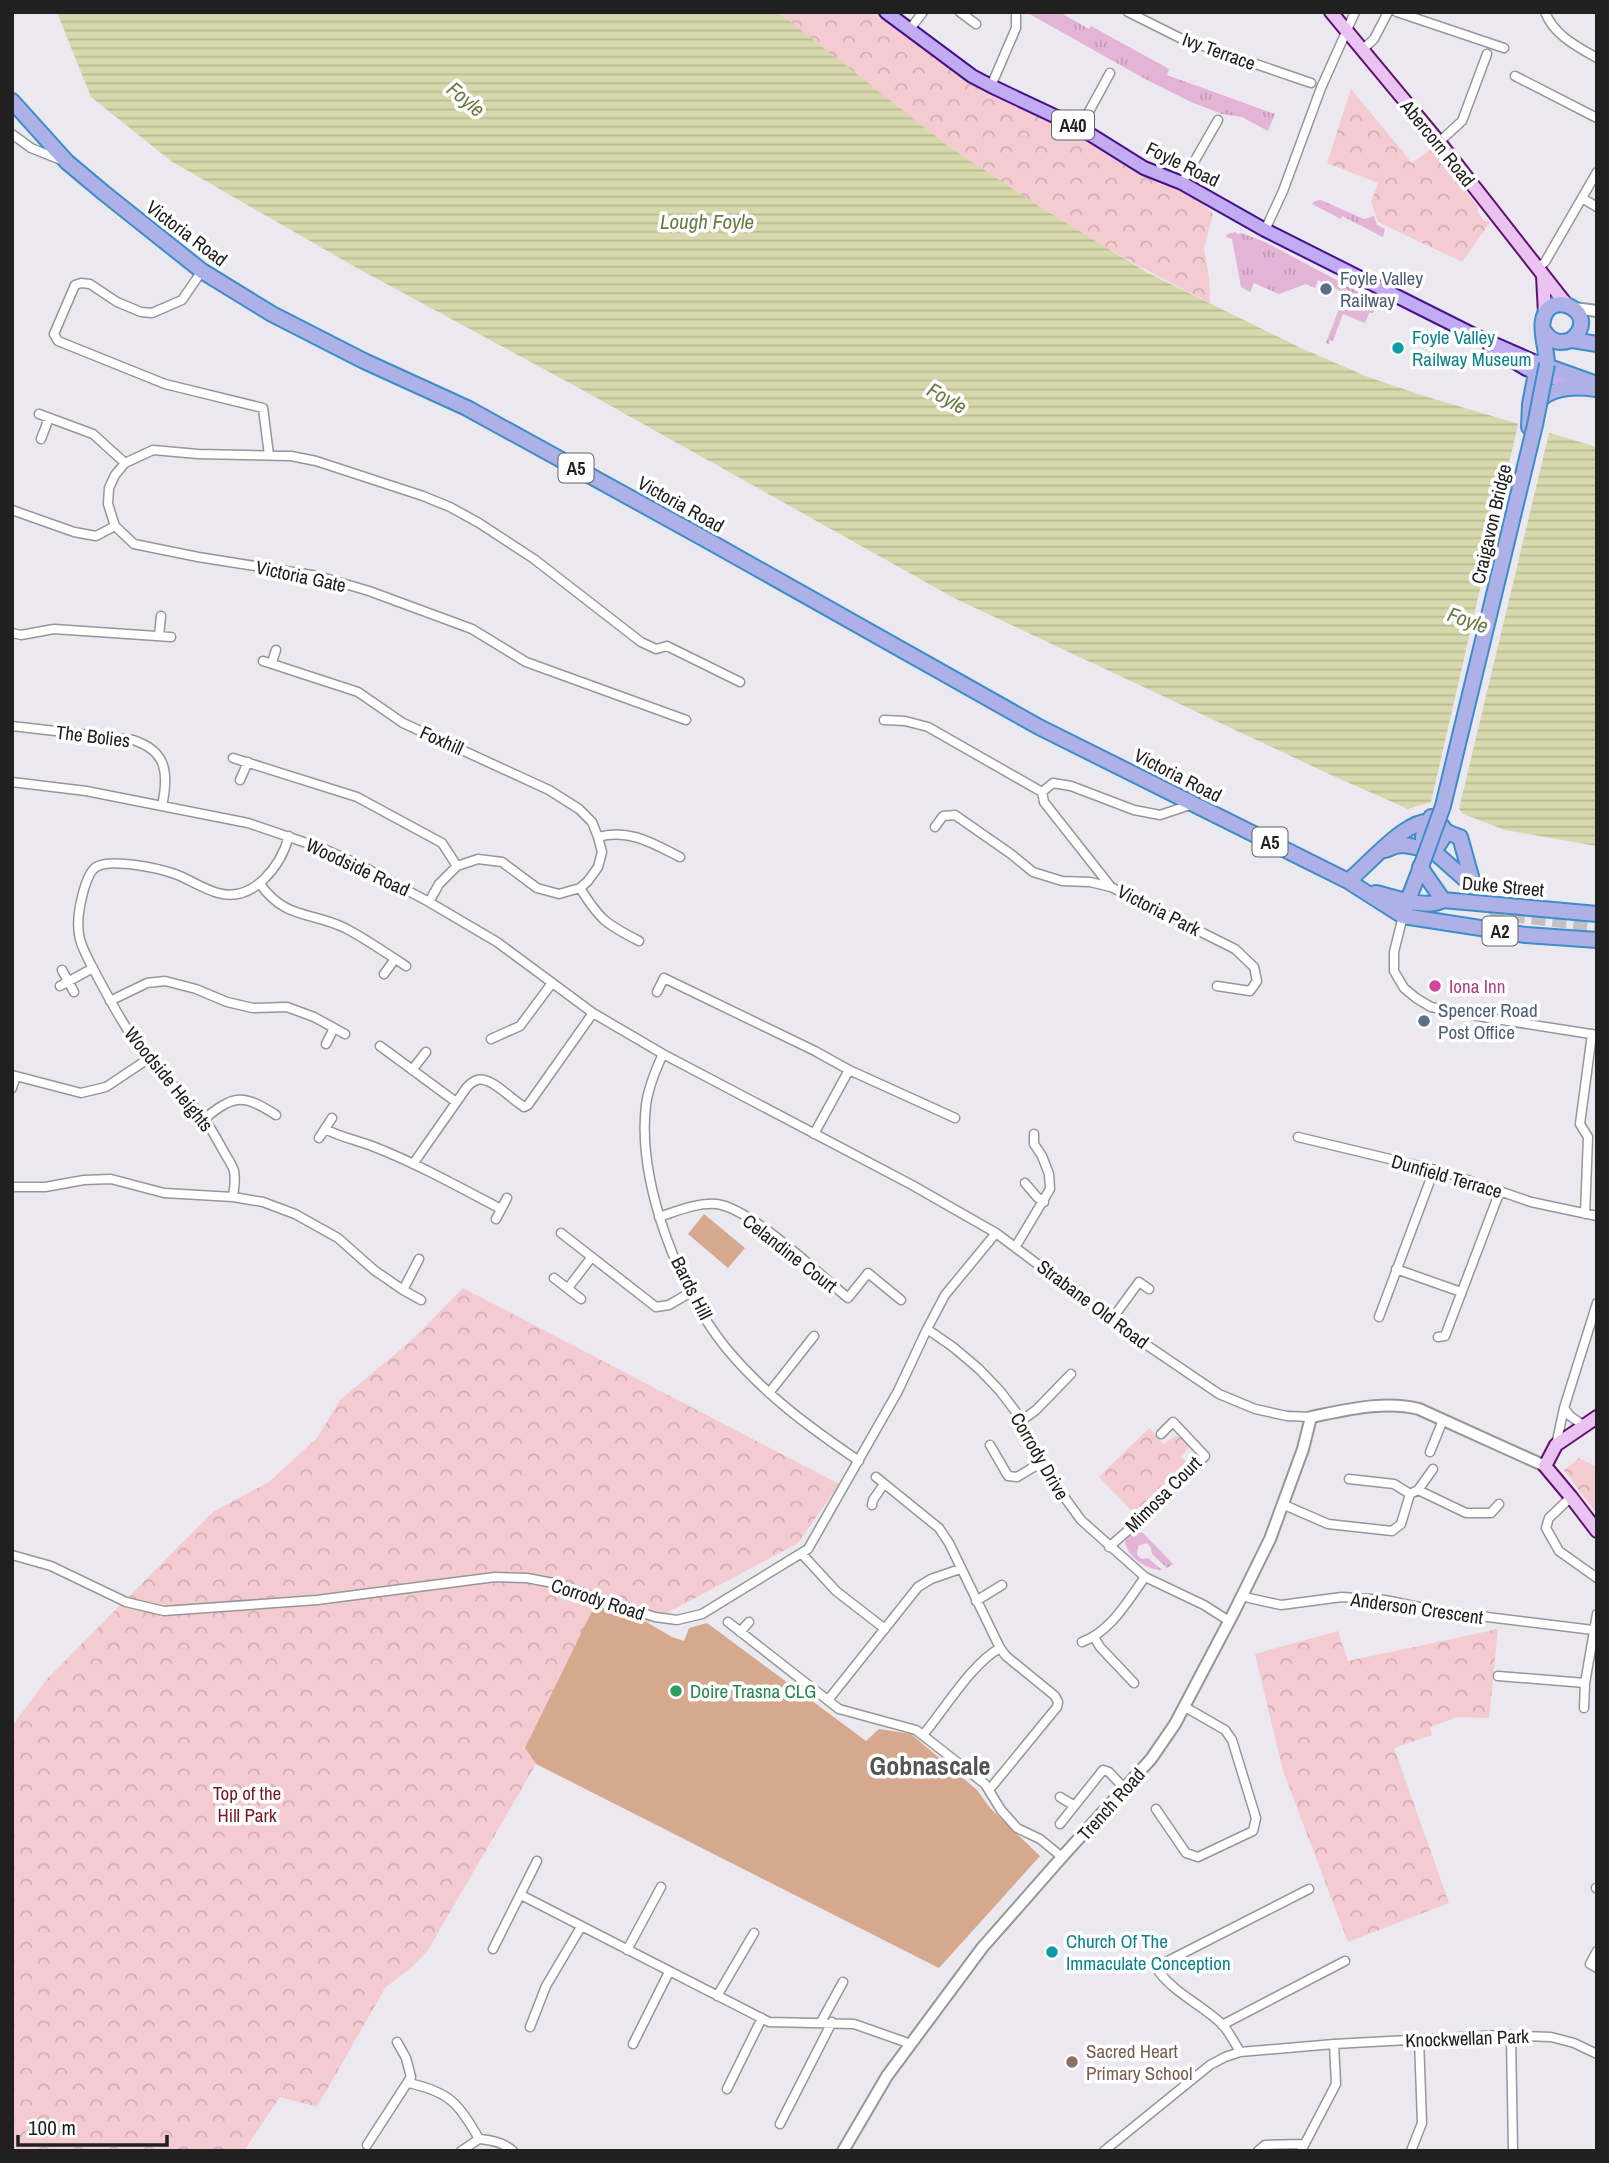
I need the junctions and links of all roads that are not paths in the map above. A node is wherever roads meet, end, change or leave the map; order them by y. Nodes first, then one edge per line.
1 (886, 12) edge
2 (923, 12) edge
3 (960, 12) edge
4 (1016, 12) edge
5 (1128, 12) edge
6 (1331, 12) edge
7 (1355, 12) edge
8 (1388, 12) edge
9 (1397, 12) edge
10 (1545, 12) edge
11 (976, 24) dead end
12 (910, 29) junction
13 (1346, 30) junction
14 (1504, 48) dead end
15 (1362, 50) junction
16 (1487, 54) dead end
17 (1597, 58) edge
18 (1110, 73) dead end
19 (1515, 76) dead end
20 (1311, 83) dead end
21 (991, 86) junction
22 (12, 101) edge
23 (1597, 118) edge
24 (1218, 120) dead end
25 (1080, 128) junction
26 (12, 134) edge
27 (1439, 142) junction
28 (67, 162) junction
29 (1597, 172) edge
30 (1182, 183) junction
31 (1583, 198) junction
32 (1597, 207) edge
33 (1265, 230) junction
34 (202, 271) junction
35 (1541, 272) junction
36 (1570, 306) junction
37 (1597, 311) edge
38 (1545, 313) junction
39 (1581, 324) junction
40 (1544, 331) junction
41 (1569, 341) junction
42 (1597, 342) edge
43 (1542, 368) junction
44 (1592, 387) edge
45 (1538, 394) junction
46 (39, 414) dead end
47 (50, 418) junction
48 (41, 439) dead end
49 (269, 455) junction
50 (125, 463) junction
51 (14, 511) edge
52 (12, 522) edge
53 (114, 526) junction
54 (161, 616) dead end
55 (12, 633) edge
56 (159, 636) junction
57 (171, 637) dead end
58 (276, 650) dead end
59 (740, 682) dead end
60 (686, 720) dead end
61 (884, 720) dead end
62 (12, 726) edge
63 (233, 758) dead end
64 (248, 762) junction
65 (240, 780) dead end
66 (12, 782) edge
67 (1042, 792) junction
68 (1193, 804) junction
69 (162, 806) junction
70 (1428, 822) junction
71 (935, 827) dead end
72 (1446, 831) junction
73 (289, 835) junction
74 (598, 837) junction
75 (1430, 850) junction
76 (1380, 852) junction
77 (680, 857) dead end
78 (457, 866) junction
79 (1421, 866) junction
80 (1348, 881) junction
81 (260, 884) junction
82 (1111, 887) junction
83 (580, 888) junction
84 (1443, 900) junction
85 (429, 902) junction
86 (1405, 909) junction
87 (1597, 914) edge
88 (1597, 940) edge
89 (639, 942) dead end
90 (395, 959) junction
91 (405, 967) dead end
92 (93, 968) junction
93 (62, 970) dead end
94 (384, 974) dead end
95 (64, 983) junction
96 (552, 983) junction
97 (1217, 986) dead end
98 (74, 992) dead end
99 (657, 992) dead end
100 (110, 1001) junction
101 (593, 1013) junction
102 (334, 1028) junction
103 (345, 1034) dead end
104 (1594, 1035) edge
105 (491, 1039) dead end
106 (326, 1044) dead end
107 (380, 1046) dead end
108 (426, 1052) dead end
109 (663, 1054) junction
110 (148, 1059) junction
111 (412, 1070) junction
112 (849, 1070) junction
113 (14, 1075) edge
114 (12, 1088) edge
115 (456, 1102) junction
116 (274, 1110) dead end
117 (332, 1118) dead end
118 (955, 1118) dead end
119 (204, 1119) junction
120 (325, 1129) junction
121 (1034, 1134) dead end
122 (814, 1135) junction
123 (1298, 1137) dead end
124 (319, 1138) dead end
125 (413, 1164) junction
126 (1434, 1170) junction
127 (1025, 1183) dead end
128 (12, 1188) edge
129 (1500, 1191) junction
130 (233, 1197) junction
131 (508, 1198) dead end
132 (1044, 1202) junction
133 (502, 1209) junction
134 (1585, 1214) junction
135 (1597, 1216) edge
136 (659, 1217) junction
137 (496, 1219) dead end
138 (561, 1233) dead end
139 (996, 1233) junction
140 (1016, 1247) junction
141 (592, 1258) junction
142 (419, 1259) dead end
143 (1396, 1269) junction
144 (554, 1278) dead end
145 (568, 1288) junction
146 (1149, 1289) dead end
147 (403, 1290) junction
148 (691, 1292) junction
149 (1461, 1292) junction
150 (581, 1299) dead end
151 (421, 1300) dead end
152 (901, 1300) dead end
153 (1597, 1303) edge
154 (1379, 1317) dead end
155 (1111, 1320) junction
156 (927, 1329) junction
157 (814, 1336) dead end
158 (1438, 1337) dead end
159 (1071, 1374) dead end
160 (769, 1393) junction
161 (1564, 1408) junction
162 (1597, 1416) edge
163 (1311, 1418) junction
164 (1443, 1420) junction
165 (1021, 1421) junction
166 (1583, 1425) junction
167 (1161, 1434) dead end
168 (990, 1445) dead end
169 (1556, 1445) junction
170 (1430, 1452) dead end
171 (859, 1461) junction
172 (1042, 1462) junction
173 (1545, 1466) junction
174 (1433, 1469) dead end
175 (876, 1477) dead end
176 (1349, 1479) dead end
177 (884, 1484) junction
178 (1414, 1492) junction
179 (1572, 1497) junction
180 (1282, 1504) junction
181 (1499, 1504) dead end
182 (872, 1505) dead end
183 (1597, 1531) edge
184 (1110, 1547) junction
185 (802, 1554) junction
186 (12, 1555) edge
187 (960, 1569) junction
188 (1145, 1577) junction
189 (1597, 1578) edge
190 (1002, 1585) dead end
191 (1242, 1595) junction
192 (976, 1601) junction
193 (1597, 1614) edge
194 (1229, 1621) junction
195 (728, 1622) dead end
196 (749, 1622) dead end
197 (885, 1629) junction
198 (1593, 1630) junction
199 (740, 1632) junction
200 (1094, 1637) junction
201 (1082, 1642) dead end
202 (1000, 1648) junction
203 (1498, 1676) dead end
204 (1585, 1683) junction
205 (1134, 1684) dead end
206 (828, 1700) junction
207 (1185, 1707) junction
208 (1584, 1708) dead end
209 (923, 1735) junction
210 (1125, 1789) junction
211 (989, 1790) junction
212 (1060, 1797) dead end
213 (1073, 1805) junction
214 (1156, 1809) dead end
215 (1059, 1824) dead end
216 (1062, 1857) junction
217 (537, 1861) dead end
218 (661, 1887) dead end
219 (1309, 1889) dead end
220 (521, 1895) junction
221 (581, 1927) junction
222 (754, 1933) dead end
223 (493, 1949) dead end
224 (627, 1950) junction
225 (1597, 1951) edge
226 (1345, 1961) dead end
227 (1597, 1968) edge
228 (669, 1972) junction
229 (843, 1982) dead end
230 (717, 1996) junction
231 (762, 2018) junction
232 (821, 2022) junction
233 (832, 2022) junction
234 (1222, 2025) junction
235 (530, 2027) dead end
236 (1511, 2035) junction
237 (1419, 2039) junction
238 (397, 2042) dead end
239 (633, 2043) dead end
240 (911, 2044) junction
241 (1334, 2044) junction
242 (1240, 2052) junction
243 (1597, 2053) edge
244 (409, 2083) junction
245 (727, 2089) dead end
246 (779, 2124) dead end
247 (478, 2138) junction
248 (367, 2145) dead end
249 (1302, 2147) edge
250 (460, 2151) edge
251 (513, 2151) edge
252 (843, 2151) edge
253 (1104, 2151) edge
254 (1258, 2151) edge
255 (1410, 2151) edge
256 (1513, 2151) edge

1 - 12 main road, Foyle Road / A40
2 - 12 street
3 - 11 street
4 - 21 street
5 - 20 street, Ivy Terrace
6 - 13 main road, Abercorn Road
7 - 13 street
8 - 15 street
9 - 14 street
10 - 17 street
12 - 21 main road, Foyle Road / A40
13 - 15 main road, Abercorn Road
13 - 33 street
15 - 27 main road, Abercorn Road
16 - 27 street
18 - 25 street
19 - 23 street
21 - 25 main road, Foyle Road / A40
22 - 28 highway, Victoria Road / A5
24 - 30 street
25 - 30 main road, Foyle Road / A40
26 - 28 street
27 - 35 main road, Abercorn Road
28 - 34 highway, Victoria Road / A5
29 - 31 street
30 - 33 main road, Foyle Road / A40
31 - 32 street
31 - 35 street
33 - 43 main road, Foyle Road / A40
34 - 49 street
34 - 68 highway, Victoria Road / A5
35 - 36 main road, Abercorn Road
35 - 38 main road
36 - 37 street
36 - 38 highway
36 - 39 highway
37 - 39 street
38 - 40 highway
39 - 41 highway
39 - 42 highway
40 - 41 highway
40 - 43 highway, Craigavon Bridge
41 - 42 highway
41 - 43 highway, Craigavon Bridge
43 - 44 highway, Foyle Road
43 - 45 highway, Craigavon Bridge
43 - 45 main road
43 - 79 highway, Craigavon Bridge, bridge
44 - 45 highway
46 - 47 street
47 - 48 street
47 - 50 street
49 - 50 street
49 - 59 street
50 - 53 street
51 - 52 street
51 - 53 street
53 - 60 street, Victoria Gate
54 - 56 street
55 - 56 street
56 - 57 street
58 - 74 street, Foxhill
61 - 67 street, Victoria Park
62 - 69 street, The Bolies
63 - 64 street
64 - 65 street
64 - 78 street
66 - 69 street, Woodside Road
67 - 68 street
67 - 82 street, Victoria Park
68 - 80 highway, Victoria Road / A5
69 - 73 street, Woodside Road
70 - 72 highway
70 - 75 highway
70 - 76 highway
71 - 82 street
72 - 75 highway
72 - 75 highway, Duke Street
73 - 81 street
73 - 85 street, Woodside Road
74 - 77 street
74 - 83 street
75 - 76 highway
76 - 80 highway
78 - 83 street
78 - 85 street
79 - 84 highway
79 - 86 highway, Craigavon Bridge
80 - 86 highway, Victoria Road / A5
81 - 90 street
81 - 92 street, Woodside Heights
82 - 97 street, Victoria Park
83 - 89 street
84 - 86 highway, Duke Street / A2
84 - 87 highway, Duke Street / A2
85 - 96 street, Woodside Road
86 - 88 highway, A2
86 - 104 street
90 - 91 street
90 - 94 street
92 - 95 street
92 - 100 street, Woodside Heights
93 - 95 street
95 - 98 street
96 - 101 street, Woodside Road
96 - 105 street
99 - 112 street
100 - 102 street
100 - 110 street, Woodside Heights
101 - 109 street, Woodside Road
101 - 115 street
102 - 103 street
102 - 106 street
104 - 134 street
107 - 111 street
108 - 111 street
109 - 122 street, Strabane Old Road
109 - 136 street, Bards Hill
110 - 113 street
110 - 119 street, Woodside Heights
111 - 115 street
112 - 118 street
112 - 122 street
113 - 114 street
115 - 125 street
116 - 119 street
117 - 120 street
119 - 130 street, Woodside Heights
120 - 124 street
120 - 125 street
121 - 132 street
122 - 139 street, Strabane Old Road
123 - 126 street, Dunfield Terrace
125 - 133 street
126 - 129 street, Dunfield Terrace
126 - 143 street
127 - 132 street
128 - 130 street
129 - 134 street, Dunfield Terrace
129 - 149 street
130 - 147 street
131 - 133 street
132 - 140 street
133 - 137 street
134 - 135 street, Dunfield Terrace
136 - 148 street, Bards Hill
136 - 152 street, Celandine Court
138 - 141 street
139 - 140 street, Strabane Old Road
139 - 156 street, Corrody Road
140 - 155 street, Strabane Old Road
141 - 145 street
141 - 148 street
142 - 147 street
143 - 149 street
143 - 154 street
144 - 145 street
145 - 150 street
146 - 155 street
147 - 151 street
148 - 160 street, Bards Hill
149 - 158 street
153 - 161 street
155 - 163 street, Strabane Old Road
156 - 165 street, Corrody Drive
156 - 171 street, Corrody Road
157 - 160 street
159 - 165 street
160 - 171 street, Bards Hill
161 - 166 street
161 - 169 street
162 - 166 main road
163 - 164 street, Strabane Old Road
163 - 180 street, Trench Road
164 - 170 street
164 - 173 street, Strabane Old Road
165 - 172 street, Corrody Drive
166 - 169 main road
167 - 184 street, Mimosa Court
168 - 172 street
169 - 173 main road
171 - 185 street, Corrody Road
172 - 184 street, Corrody Drive
173 - 179 main road
174 - 178 street
175 - 177 street
176 - 178 street
177 - 182 street
177 - 187 street
178 - 180 street
178 - 181 street
179 - 183 main road
179 - 189 street
180 - 191 street, Trench Road
184 - 188 street, Corrody Drive
185 - 186 street, Corrody Road
185 - 197 street
187 - 192 street
187 - 197 street
188 - 194 street, Corrody Drive
188 - 200 street
190 - 192 street
191 - 194 street, Trench Road
191 - 198 street, Anderson Crescent
192 - 202 street
193 - 198 street
194 - 207 street, Trench Road
195 - 199 street
196 - 199 street
197 - 206 street
198 - 204 street
199 - 206 street
200 - 201 street
200 - 205 street
202 - 209 street
202 - 211 street
203 - 204 street
204 - 208 street
206 - 209 street
207 - 210 street, Trench Road
207 - 214 street
209 - 211 street
210 - 213 street
210 - 216 street, Trench Road
211 - 216 street
212 - 213 street
213 - 215 street
216 - 240 street, Trench Road
217 - 220 street
218 - 224 street
219 - 234 street
220 - 221 street
220 - 223 street
221 - 224 street
221 - 235 street
222 - 230 street
224 - 228 street
225 - 227 street
226 - 234 street
228 - 230 street
228 - 239 street
229 - 232 street
230 - 231 street
231 - 232 street
231 - 245 street
232 - 233 street
233 - 240 street
233 - 246 street
234 - 242 street
236 - 237 street, Knockwellan Park
236 - 243 street, Knockwellan Park
236 - 256 street
237 - 241 street, Knockwellan Park
237 - 255 street
238 - 244 street
240 - 252 street, Trench Road
241 - 242 street, Knockwellan Park
241 - 249 street
242 - 253 street, Knockwellan Park
244 - 247 street
244 - 248 street
247 - 250 street
247 - 251 street
249 - 254 street

